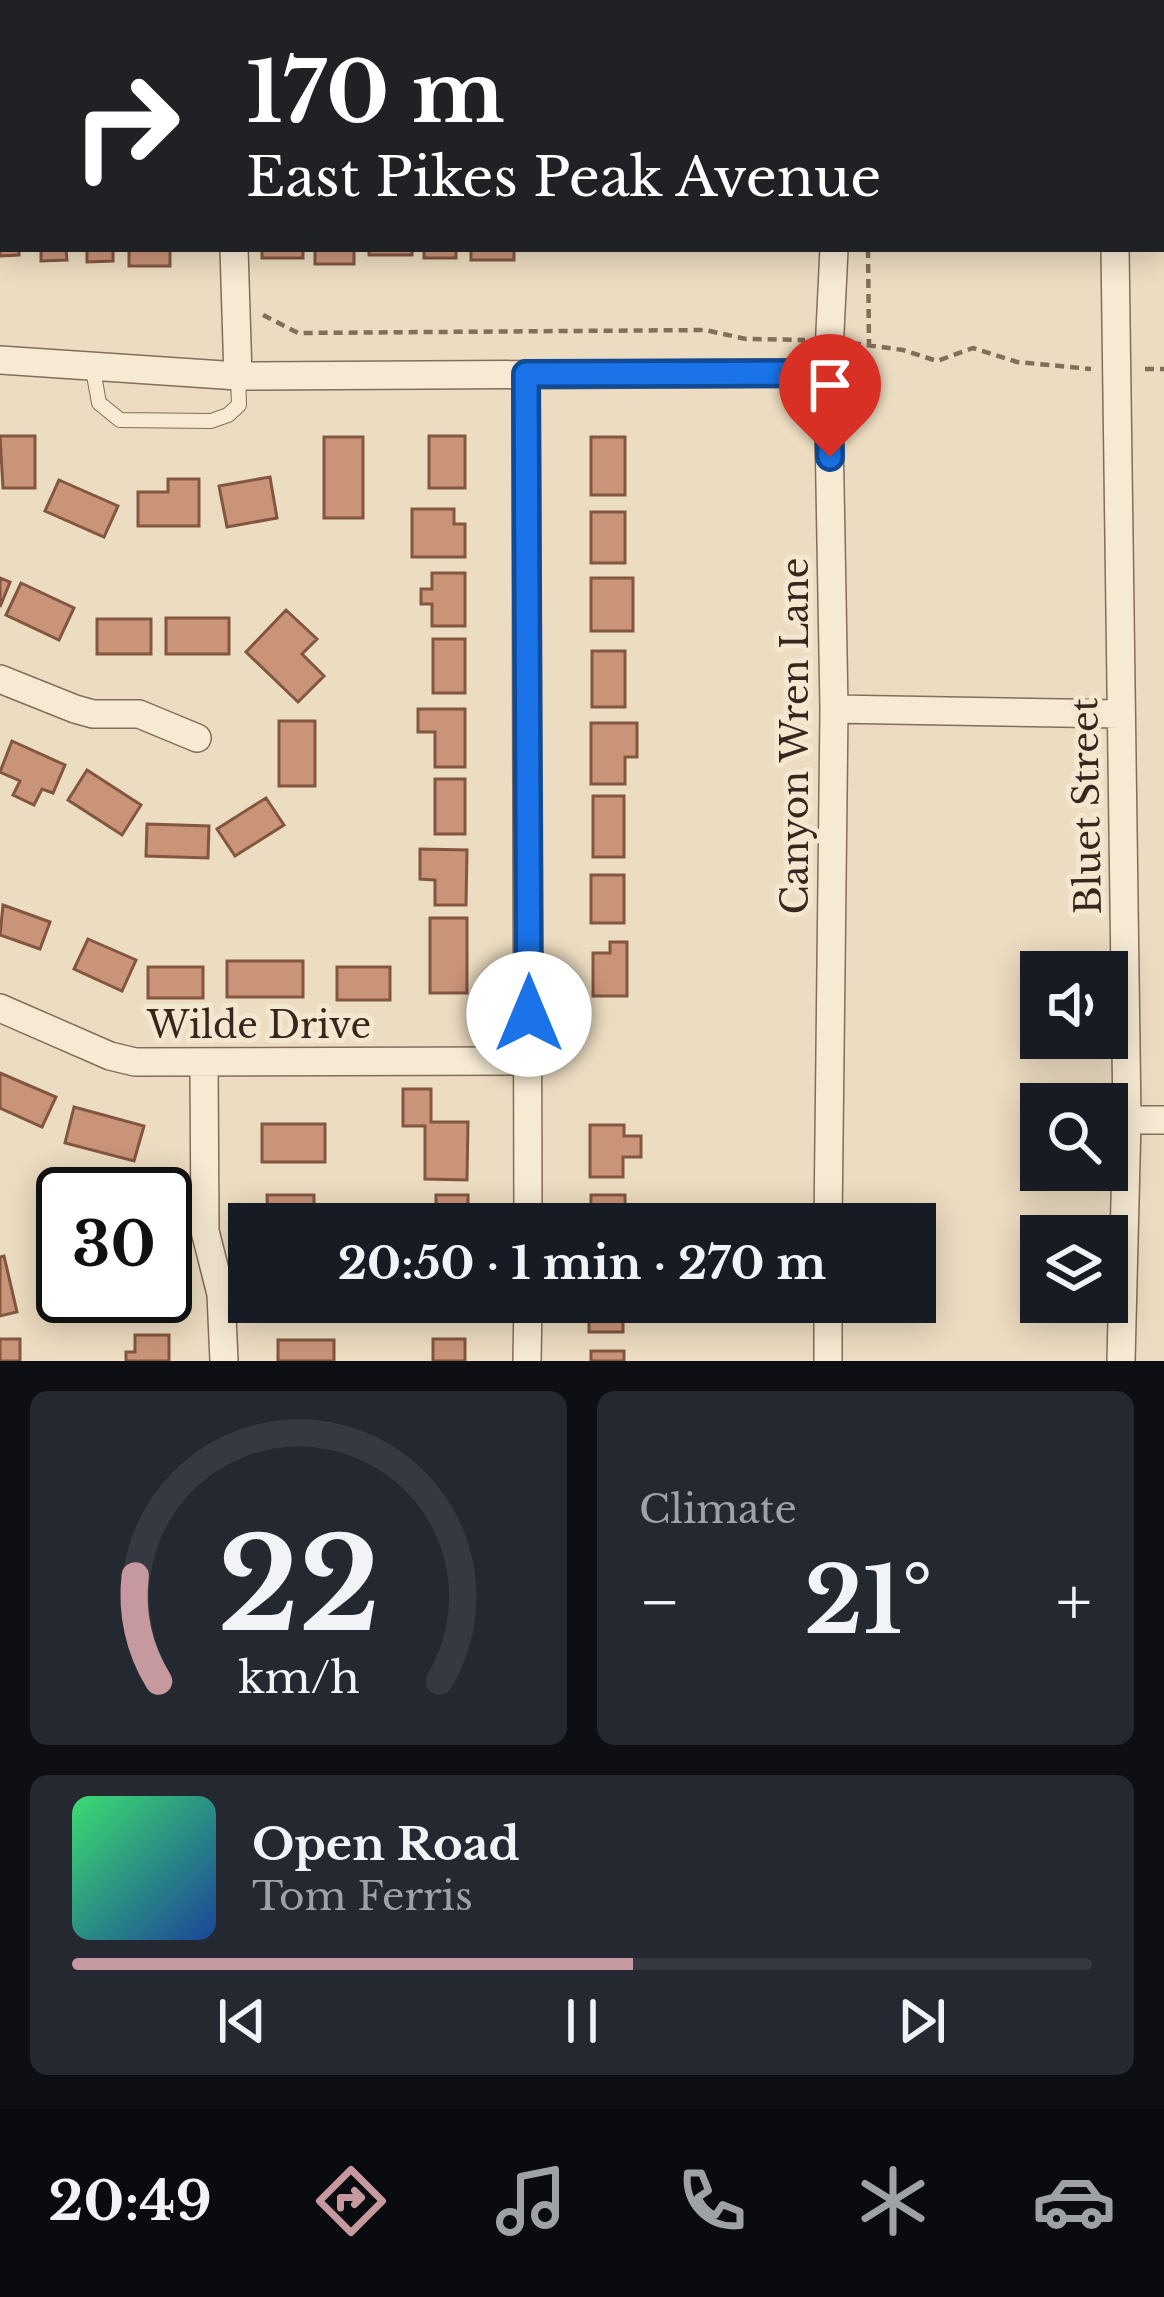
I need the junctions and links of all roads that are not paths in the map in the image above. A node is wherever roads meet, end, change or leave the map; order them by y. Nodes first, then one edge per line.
1 (234, 252) edge
2 (834, 252) edge
3 (1115, 252) edge
4 (0, 360) edge
5 (92, 364) junction
6 (828, 373) junction
7 (526, 374) junction
8 (238, 376) junction
9 (0, 679) edge
10 (834, 710) junction
11 (1121, 714) junction
12 (196, 738) dead end
13 (0, 1007) edge
14 (529, 1061) junction
15 (204, 1063) junction
16 (1126, 1083) edge
17 (1128, 1120) edge
18 (1164, 1120) edge
19 (1125, 1191) edge
20 (528, 1203) edge
21 (828, 1203) edge
22 (528, 1323) edge
23 (828, 1323) edge
24 (224, 1361) edge
25 (527, 1361) edge
26 (828, 1361) edge
27 (1121, 1361) edge

1 - 8 street
2 - 6 street, Canyon Wren Lane
3 - 11 street, Bluet Street
4 - 5 street
5 - 8 street
5 - 8 lane
6 - 7 street
6 - 10 street, Canyon Wren Lane
7 - 8 street
7 - 14 street
9 - 12 street
10 - 11 street
10 - 21 street, Canyon Wren Lane
11 - 16 street, Bluet Street
13 - 15 street, Wilde Drive
14 - 15 street, Wilde Drive
14 - 20 street
15 - 24 street
17 - 18 street
19 - 27 street, Bluet Street
22 - 25 street
23 - 26 street

